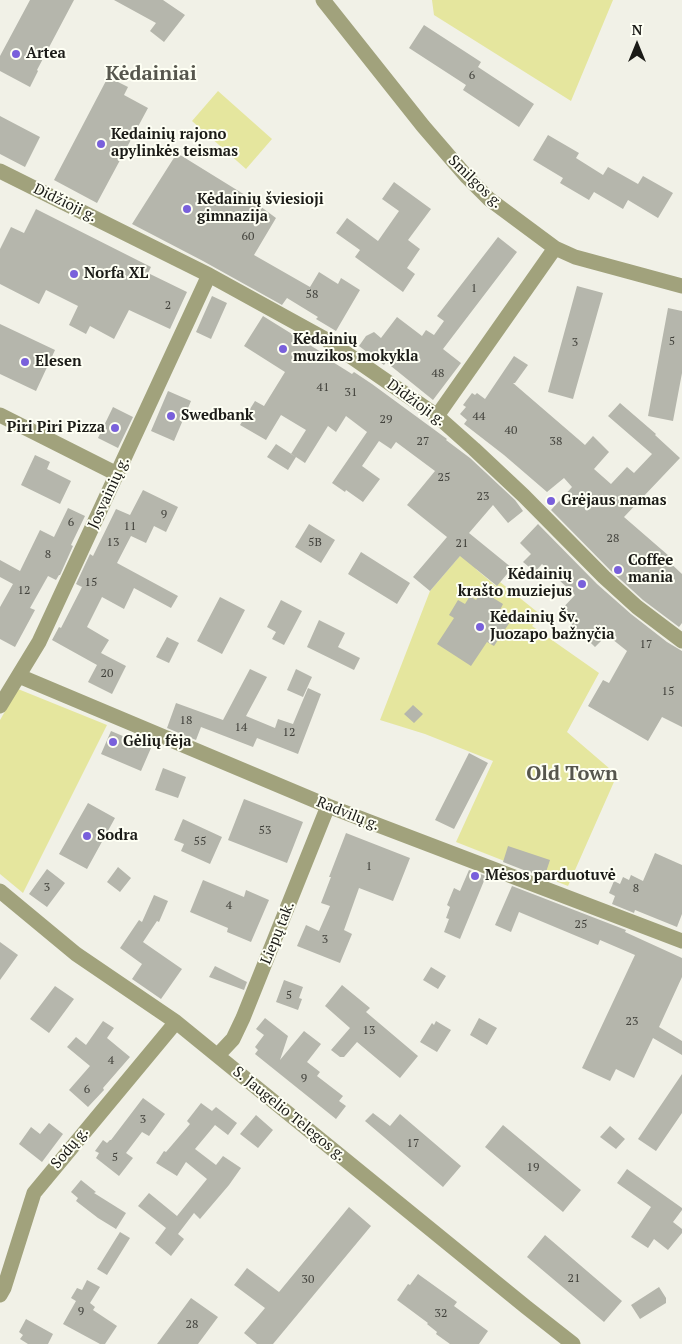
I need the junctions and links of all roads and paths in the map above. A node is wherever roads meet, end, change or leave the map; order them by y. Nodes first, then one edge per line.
1 (323, 0) edge
2 (0, 171) edge
3 (555, 248) junction
4 (209, 275) junction
5 (682, 286) edge
6 (0, 415) edge
7 (437, 416) junction
8 (117, 474) junction
9 (682, 641) edge
10 (19, 676) junction
11 (0, 706) edge
12 (328, 806) junction
13 (0, 891) edge
14 (682, 941) edge
15 (176, 1022) junction
16 (218, 1055) junction
17 (0, 1295) edge
18 (573, 1344) edge

1 - 3 street, Smilgos g.
2 - 4 street, Didžioji g.
3 - 5 street, Smilgos g.
3 - 7 street
4 - 7 street, Didžioji g.
4 - 8 street, Josvainių g.
6 - 8 street
7 - 9 street, Didžioji g.
8 - 10 street, Josvainių g.
10 - 11 street, Josvainių g.
10 - 12 street, Radvilų g.
12 - 14 street, Radvilų g.
12 - 16 street, Liepų tak.
13 - 15 street, S. Jaugelio Telegos g.
15 - 16 street, S. Jaugelio Telegos g.
15 - 17 street, Sodų g.
16 - 18 street, S. Jaugelio Telegos g.

